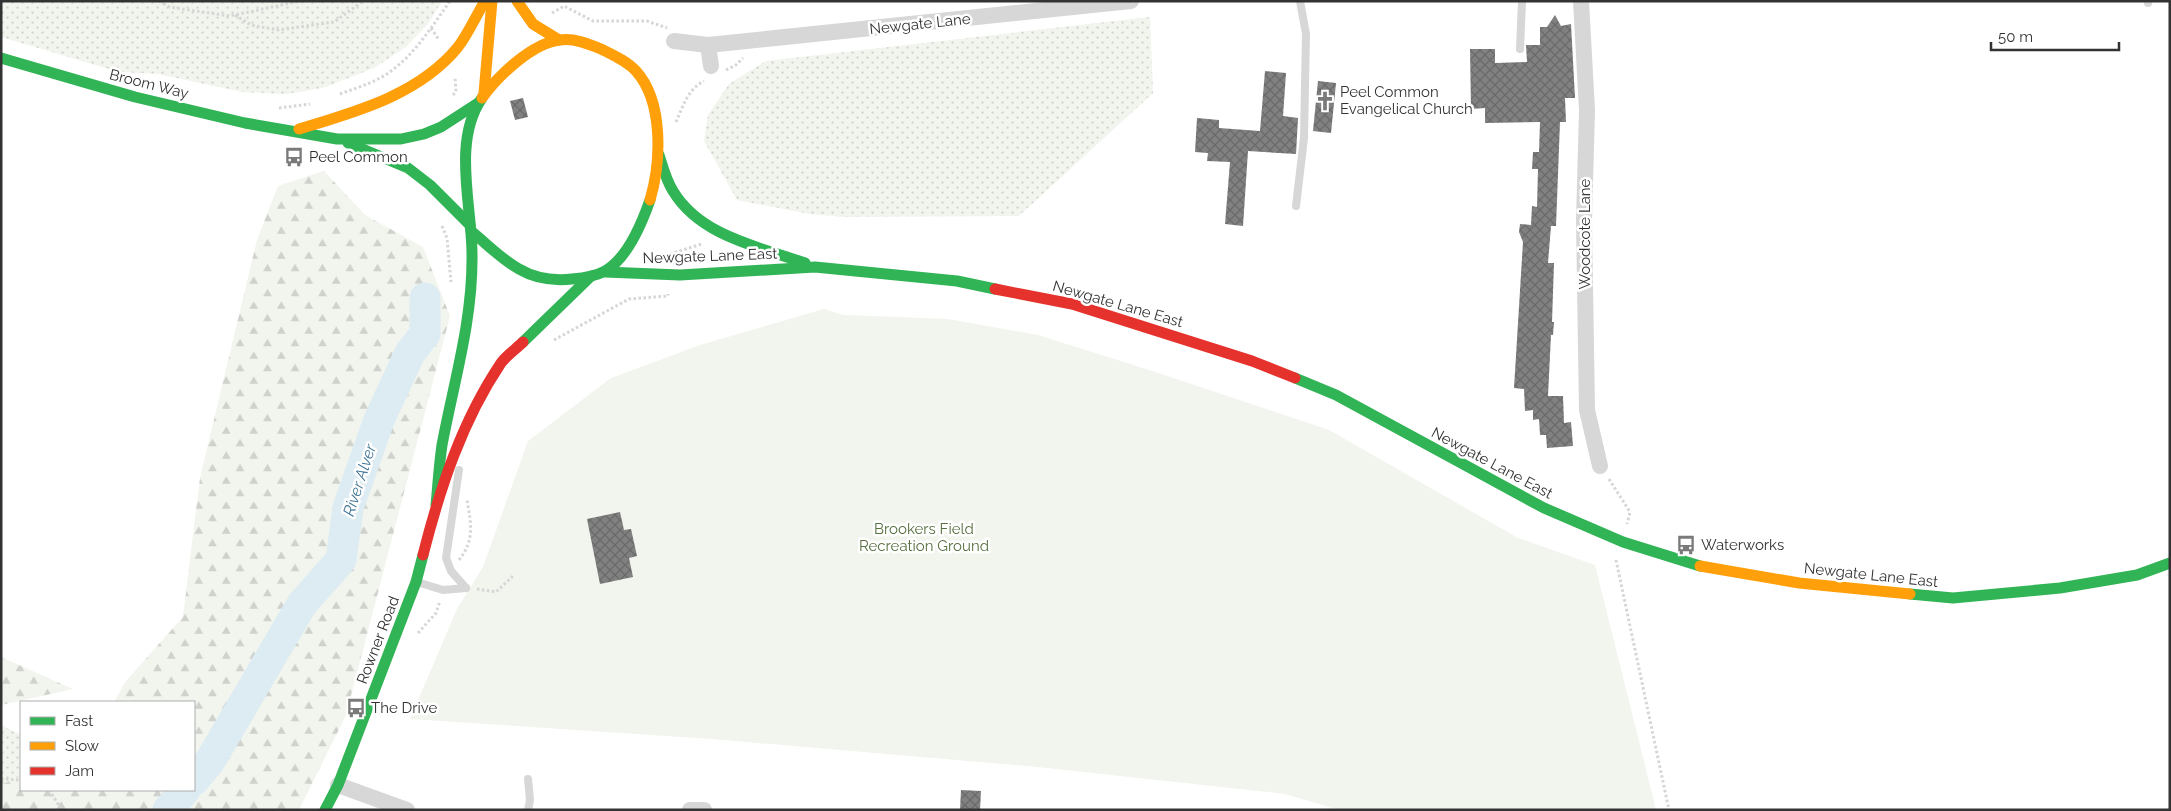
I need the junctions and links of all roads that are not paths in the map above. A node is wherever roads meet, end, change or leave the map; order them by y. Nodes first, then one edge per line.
1 (485, 1) edge
2 (492, 1) edge
3 (517, 1) edge
4 (1131, 1) edge
5 (1300, 1) edge
6 (1522, 1) edge
7 (1581, 1) edge
8 (559, 40) junction
9 (674, 41) dead end
10 (708, 45) junction
11 (1520, 49) dead end
12 (1, 58) edge
13 (713, 73) road end
14 (481, 98) junction
15 (291, 131) junction
16 (337, 139) junction
17 (659, 155) junction
18 (1296, 206) dead end
19 (470, 228) junction
20 (815, 267) junction
21 (605, 272) junction
22 (591, 276) junction
23 (465, 426) junction
24 (1600, 466) road end
25 (436, 504) junction
26 (2170, 563) edge
27 (416, 582) junction
28 (528, 779) dead end
29 (338, 785) junction
30 (325, 810) edge
31 (408, 810) edge
32 (528, 810) edge
33 (690, 810) edge
34 (704, 810) edge

1 - 15 main road, Broom Way
2 - 14 main road, Rowner Road
3 - 8 main road
4 - 10 street, Newgate Lane
5 - 18 lane
6 - 11 lane
7 - 24 street, Woodcote Lane
8 - 14 main road, Broom Way
8 - 17 main road
9 - 10 street, Newgate Lane
10 - 13 street
12 - 15 main road, Broom Way
14 - 16 main road, Broom Way
14 - 19 main road, Rowner Road
15 - 16 main road, Broom Way
16 - 19 main road, Broom Way
17 - 20 main road, Newgate Lane East
17 - 21 main road
19 - 22 main road, Broom Way
19 - 25 main road, Rowner Road
20 - 21 main road, Newgate Lane East
20 - 26 main road, Newgate Lane East
21 - 22 main road, Broom Way
22 - 23 main road, Rowner Road
23 - 25 main road, Rowner Road
23 - 27 lane
25 - 27 main road, Rowner Road
27 - 29 main road, Rowner Road
28 - 32 lane
29 - 30 main road, Rowner Road
29 - 31 street
33 - 34 street

